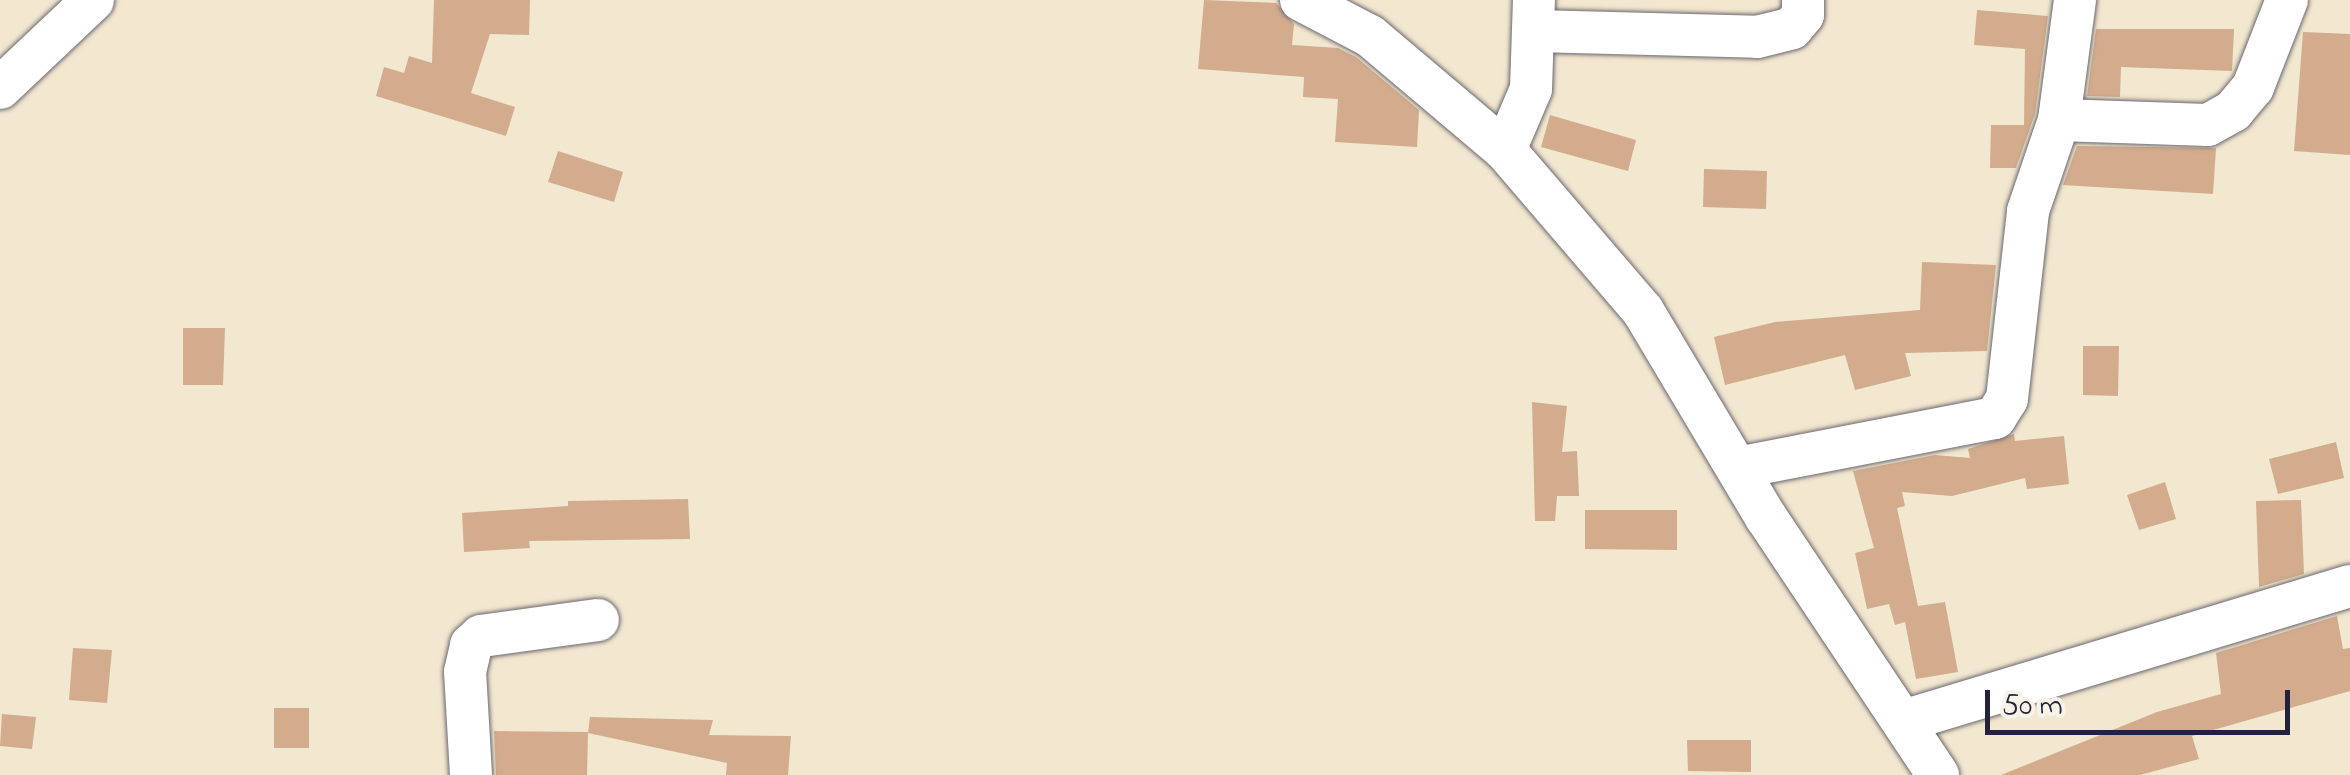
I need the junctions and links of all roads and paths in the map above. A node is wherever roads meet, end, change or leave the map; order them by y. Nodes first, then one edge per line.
1 (92, 0) edge
2 (1301, 0) edge
3 (1803, 0) edge
4 (2075, 0) edge
5 (2287, 0) edge
6 (1534, 15) edge
7 (0, 88) edge
8 (2059, 120) junction
9 (1505, 150) junction
10 (1742, 467) junction
11 (2350, 586) edge
12 (598, 620) dead end
13 (1904, 720) junction
14 (471, 775) edge
15 (1938, 775) edge

1 - 7 street
2 - 9 street
3 - 6 street
4 - 8 street
5 - 8 street
6 - 9 street
8 - 10 street
9 - 10 street
10 - 13 street
11 - 13 street
12 - 14 street
13 - 15 street

